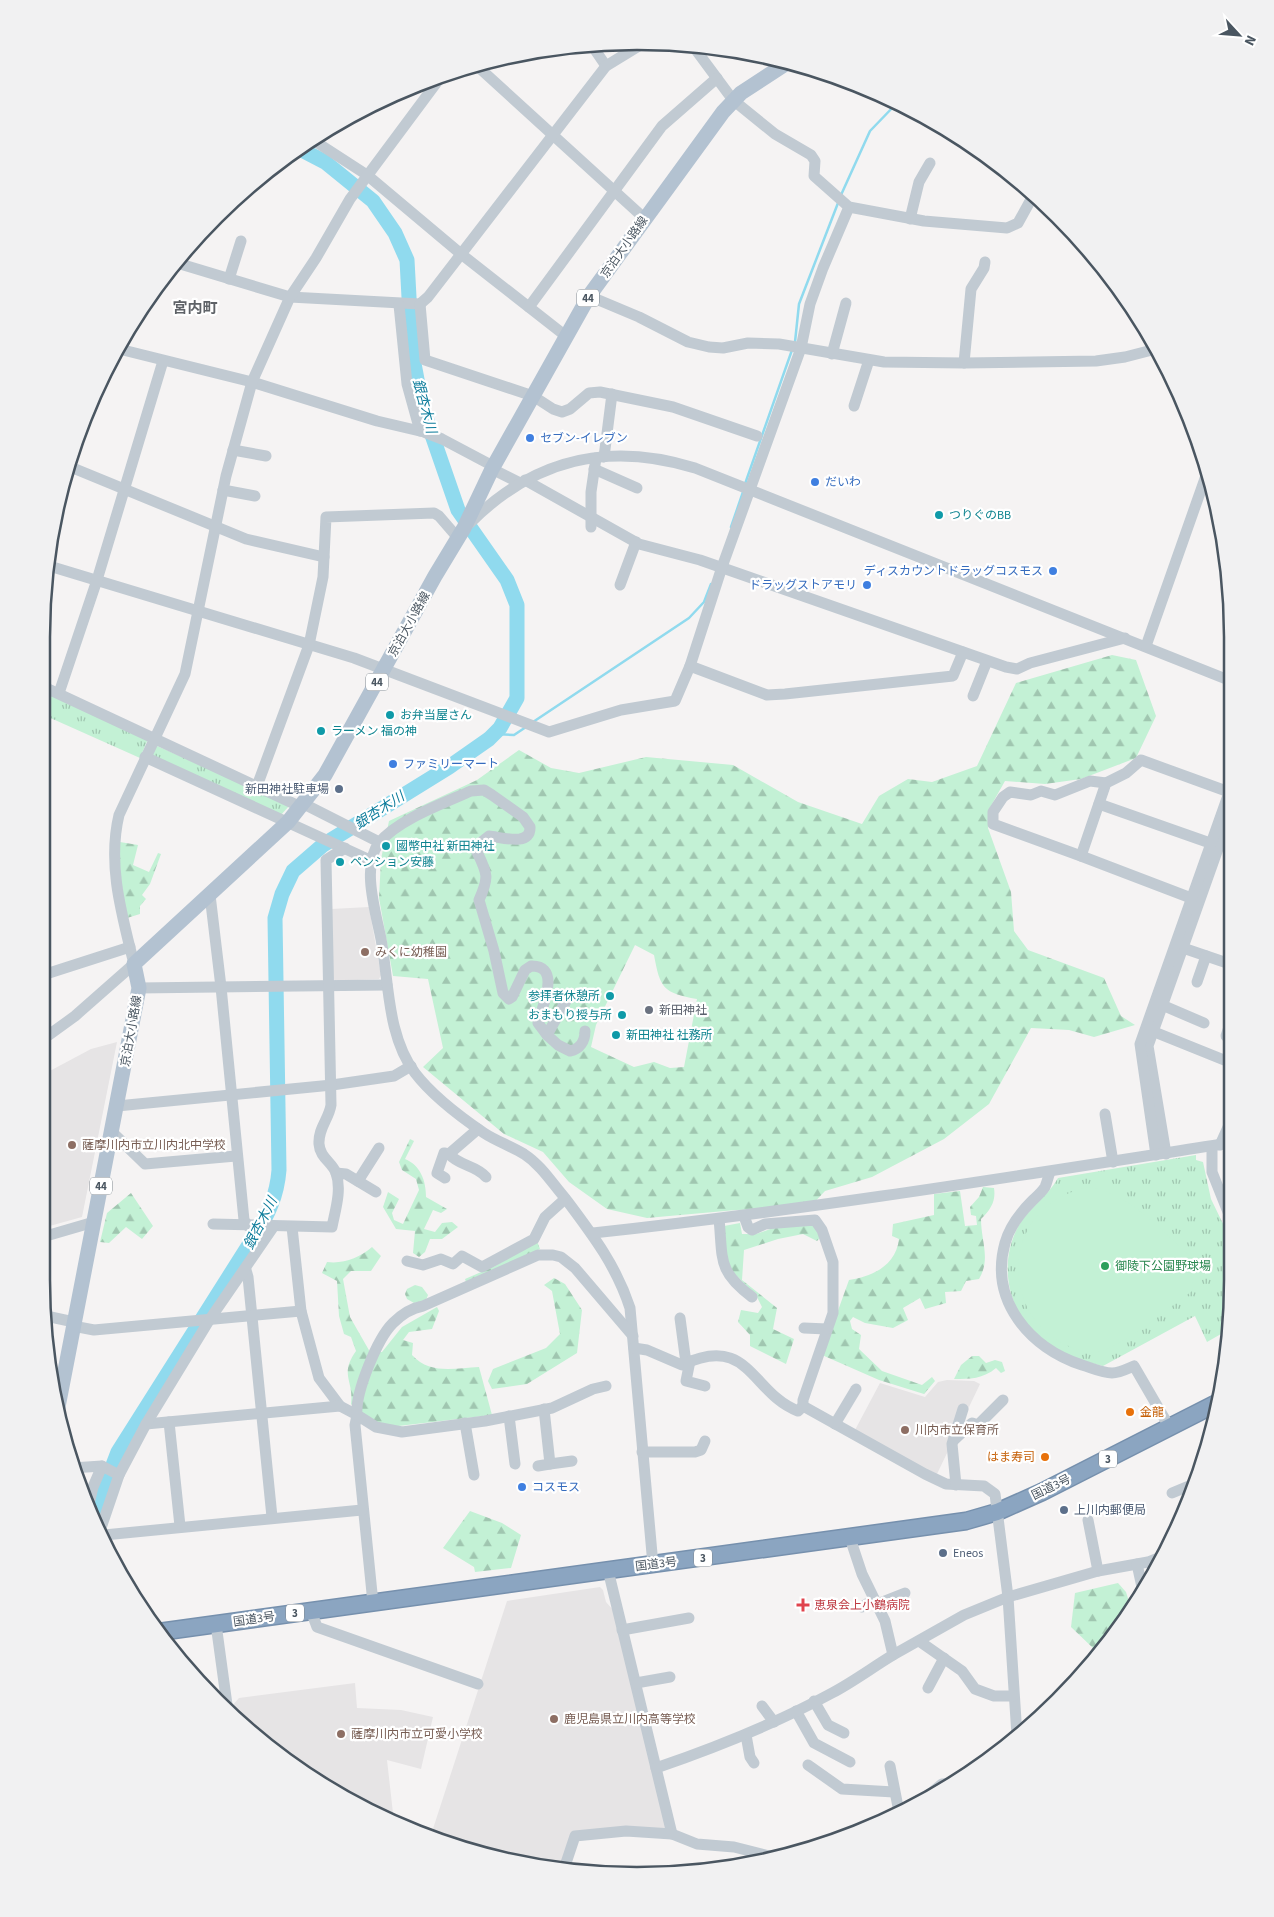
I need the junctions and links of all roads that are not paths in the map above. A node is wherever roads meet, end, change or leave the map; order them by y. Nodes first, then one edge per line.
1 (632, 50) edge
2 (596, 51) edge
3 (698, 53) edge
4 (606, 66) junction
5 (780, 68) edge
6 (483, 71) edge
7 (716, 78) junction
8 (433, 87) edge
9 (733, 100) junction
10 (553, 134) junction
11 (319, 144) edge
12 (930, 163) dead end
13 (367, 175) junction
14 (615, 191) junction
15 (1030, 201) edge
16 (848, 207) junction
17 (644, 218) junction
18 (910, 219) junction
19 (241, 241) dead end
20 (461, 254) junction
21 (985, 262) dead end
22 (184, 265) edge
23 (229, 278) junction
24 (590, 296) junction
25 (290, 297) junction
26 (846, 303) dead end
27 (420, 304) junction
28 (399, 305) junction
29 (529, 307) junction
30 (566, 337) junction
31 (801, 348) junction
32 (125, 351) edge
33 (1149, 351) edge
34 (832, 354) junction
35 (869, 360) junction
36 (163, 361) junction
37 (964, 362) junction
38 (252, 382) junction
39 (612, 394) junction
40 (533, 396) junction
41 (854, 406) dead end
42 (422, 432) junction
43 (758, 436) dead end
44 (233, 450) junction
45 (266, 456) dead end
46 (598, 461) junction
47 (493, 467) junction
48 (75, 469) edge
49 (523, 482) junction
50 (1203, 483) edge
51 (124, 488) junction
52 (637, 488) dead end
53 (746, 488) junction
54 (223, 490) junction
55 (255, 496) dead end
56 (589, 514) junction
57 (217, 526) junction
58 (466, 526) junction
59 (591, 527) dead end
60 (636, 542) junction
61 (324, 558) junction
62 (717, 565) junction
63 (54, 567) edge
64 (97, 580) junction
65 (620, 585) dead end
66 (198, 610) junction
67 (1125, 638) junction
68 (309, 645) junction
69 (1146, 646) junction
70 (963, 652) junction
71 (988, 661) junction
72 (690, 666) junction
73 (384, 669) junction
74 (1224, 678) edge
75 (50, 690) edge
76 (59, 693) junction
77 (973, 696) dead end
78 (154, 738) junction
79 (145, 757) junction
80 (1106, 783) junction
81 (257, 786) junction
82 (1224, 787) edge
83 (1099, 804) junction
84 (302, 806) junction
85 (1224, 806) edge
86 (288, 822) junction
87 (1224, 832) edge
88 (379, 842) junction
89 (1210, 844) junction
90 (344, 848) junction
91 (1081, 856) junction
92 (372, 861) junction
93 (210, 895) junction
94 (1191, 898) junction
95 (130, 947) junction
96 (1183, 948) junction
97 (1206, 956) junction
98 (1224, 962) edge
99 (134, 964) junction
100 (50, 973) edge
101 (1197, 982) dead end
102 (329, 985) junction
103 (387, 985) junction
104 (221, 987) junction
105 (139, 988) junction
106 (566, 1001) dead end
107 (1162, 1005) junction
108 (1204, 1023) dead end
109 (585, 1030) dead end
110 (1152, 1031) junction
111 (50, 1034) edge
112 (547, 1035) junction
113 (1224, 1060) edge
114 (411, 1066) junction
115 (332, 1085) junction
116 (230, 1094) junction
117 (117, 1106) junction
118 (1105, 1114) dead end
119 (478, 1129) junction
120 (112, 1132) junction
121 (1220, 1145) edge
122 (379, 1148) dead end
123 (449, 1154) junction
124 (1161, 1154) junction
125 (236, 1156) junction
126 (1113, 1162) junction
127 (1050, 1172) junction
128 (336, 1173) junction
129 (486, 1177) dead end
130 (445, 1178) dead end
131 (358, 1181) junction
132 (376, 1192) dead end
133 (565, 1199) junction
134 (1224, 1202) edge
135 (744, 1216) junction
136 (719, 1219) junction
137 (94, 1222) junction
138 (213, 1224) dead end
139 (251, 1226) junction
140 (272, 1226) junction
141 (292, 1227) junction
142 (593, 1233) junction
143 (50, 1235) edge
144 (406, 1261) dead end
145 (246, 1270) junction
146 (752, 1297) dead end
147 (301, 1311) junction
148 (251, 1315) junction
149 (51, 1317) edge
150 (680, 1318) dead end
151 (207, 1319) junction
152 (73, 1324) junction
153 (804, 1328) dead end
154 (827, 1329) junction
155 (633, 1336) junction
156 (634, 1348) junction
157 (688, 1362) junction
158 (606, 1386) dead end
159 (705, 1386) dead end
160 (856, 1389) dead end
161 (60, 1392) edge
162 (1003, 1400) dead end
163 (340, 1406) junction
164 (803, 1406) junction
165 (1210, 1407) edge
166 (544, 1409) junction
167 (963, 1409) dead end
168 (262, 1414) junction
169 (357, 1415) junction
170 (509, 1416) junction
171 (169, 1422) junction
172 (465, 1423) junction
173 (146, 1424) junction
174 (835, 1424) junction
175 (1170, 1428) junction
176 (705, 1441) dead end
177 (953, 1442) junction
178 (642, 1452) junction
179 (572, 1461) dead end
180 (515, 1464) dead end
181 (550, 1464) junction
182 (954, 1464) junction
183 (538, 1466) dead end
184 (103, 1467) junction
185 (81, 1468) edge
186 (118, 1474) junction
187 (474, 1476) dead end
188 (976, 1484) junction
189 (956, 1485) junction
190 (1186, 1487) edge
191 (1172, 1493) dead end
192 (91, 1495) edge
193 (362, 1510) junction
194 (997, 1512) junction
195 (272, 1517) junction
196 (1088, 1520) dead end
197 (103, 1522) edge
198 (180, 1526) junction
199 (108, 1534) edge
200 (850, 1538) junction
201 (1153, 1559) edge
202 (1137, 1564) junction
203 (653, 1565) junction
204 (608, 1570) junction
205 (1098, 1571) junction
206 (1141, 1581) edge
207 (905, 1593) dead end
208 (1008, 1597) junction
209 (876, 1601) junction
210 (373, 1603) junction
211 (862, 1607) dead end
212 (311, 1611) junction
213 (688, 1618) dead end
214 (216, 1624) junction
215 (622, 1630) junction
216 (167, 1631) edge
217 (919, 1640) junction
218 (893, 1655) junction
219 (944, 1658) junction
220 (670, 1677) dead end
221 (636, 1683) junction
222 (478, 1684) dead end
223 (928, 1688) dead end
224 (1013, 1696) junction
225 (226, 1699) edge
226 (814, 1701) junction
227 (762, 1706) dead end
228 (796, 1711) junction
229 (774, 1722) junction
230 (1016, 1728) edge
231 (844, 1733) dead end
232 (746, 1735) junction
233 (850, 1762) dead end
234 (754, 1763) dead end
235 (808, 1765) dead end
236 (890, 1766) dead end
237 (656, 1768) junction
238 (894, 1792) junction
239 (897, 1806) edge
240 (672, 1834) junction
241 (760, 1854) edge
242 (566, 1863) edge

1 - 4 street
2 - 4 street
3 - 7 street
4 - 10 street
5 - 9 main road, 京泊大小路線 / 44
6 - 10 street
7 - 9 street
7 - 14 street
8 - 13 street
9 - 16 street
9 - 17 main road, 京泊大小路線 / 44
10 - 14 street
10 - 20 street
11 - 13 street
12 - 18 street
13 - 20 street
13 - 25 street
14 - 17 street
14 - 29 street
15 - 18 street
16 - 18 street
16 - 31 street
17 - 24 main road, 京泊大小路線 / 44
19 - 23 street
20 - 27 street
20 - 29 street
21 - 37 street
22 - 23 street
23 - 25 street
24 - 30 main road, 京泊大小路線 / 44
24 - 31 street
25 - 28 street
25 - 38 street
26 - 34 street
27 - 28 street
27 - 40 street
28 - 42 street
29 - 30 street
30 - 40 main road, 京泊大小路線 / 44
31 - 34 street
31 - 53 street
32 - 36 street
33 - 37 street
34 - 35 street
35 - 37 street
35 - 41 street
36 - 38 street
36 - 51 street
38 - 42 street
38 - 44 street
39 - 40 street
39 - 43 street
39 - 46 street
40 - 47 main road, 京泊大小路線 / 44
42 - 47 street
44 - 45 street
44 - 54 street
46 - 49 street
46 - 52 street
46 - 53 street
46 - 56 street
47 - 49 street
47 - 58 main road, 京泊大小路線 / 44
48 - 51 street
49 - 56 street
49 - 58 street
50 - 69 street
51 - 57 street
51 - 64 street
53 - 62 street
53 - 67 street
54 - 55 street
54 - 57 street
56 - 59 street
56 - 60 street
57 - 61 street
57 - 66 street
58 - 61 street
58 - 73 main road, 京泊大小路線 / 44
60 - 62 street
60 - 65 street
61 - 68 street
62 - 70 street
62 - 72 street
63 - 64 street
64 - 66 street
64 - 76 street
66 - 68 street
66 - 78 street
67 - 69 street
67 - 71 street
68 - 73 street
68 - 81 street
69 - 74 street
70 - 71 street
70 - 72 street
71 - 77 street
72 - 73 street
73 - 84 main road, 京泊大小路線 / 44
75 - 76 street
76 - 78 street
78 - 79 street
78 - 81 street
79 - 86 street
79 - 95 street
80 - 82 street
80 - 83 street
80 - 91 street
81 - 84 street
83 - 89 street
83 - 91 street
84 - 86 main road, 京泊大小路線 / 44
84 - 88 street
85 - 89 street
86 - 90 street
86 - 93 main road, 京泊大小路線 / 44
87 - 96 street
88 - 92 street
88 - 112 street
89 - 94 street
90 - 92 street
90 - 102 street
91 - 94 street
92 - 103 street
93 - 99 main road, 京泊大小路線 / 44
93 - 104 street
94 - 124 street
95 - 99 street
95 - 100 street
96 - 97 street
96 - 107 street
97 - 98 street
97 - 101 street
99 - 105 main road, 京泊大小路線 / 44
99 - 111 street
102 - 103 street
102 - 104 street
102 - 115 street
103 - 114 street
104 - 105 street
104 - 116 street
105 - 117 main road, 京泊大小路線 / 44
106 - 112 street
107 - 108 street
107 - 110 street
109 - 112 street
110 - 113 street
110 - 124 street
114 - 115 street
114 - 119 street
115 - 116 street
115 - 128 street
116 - 117 street
116 - 125 street
117 - 120 main road, 京泊大小路線 / 44
118 - 126 street
119 - 123 street
119 - 133 street
120 - 125 street
120 - 137 main road, 京泊大小路線 / 44
121 - 124 street
121 - 134 street
122 - 131 street
123 - 129 street
123 - 130 street
124 - 126 street
125 - 139 street
126 - 127 street
127 - 135 street
127 - 175 street
128 - 131 street
128 - 141 street
131 - 132 street
133 - 142 street
133 - 144 street
135 - 136 street
135 - 154 street
136 - 142 street
136 - 146 street
137 - 143 street
137 - 152 main road, 京泊大小路線 / 44
138 - 139 street
139 - 140 street
140 - 141 street
140 - 145 street
141 - 147 street
142 - 155 street
145 - 148 street
145 - 151 street
147 - 148 street
147 - 163 street
148 - 151 street
148 - 168 street
149 - 152 street
150 - 157 street
151 - 152 street
151 - 173 street
152 - 161 main road, 京泊大小路線 / 44
153 - 154 street
154 - 164 street
155 - 156 street
155 - 169 street
156 - 157 street
156 - 178 street
157 - 159 street
157 - 164 street
158 - 166 street
160 - 174 street
162 - 177 street
163 - 168 street
163 - 169 street
164 - 174 street
165 - 175 highway, 国道3号 / 3
166 - 170 street
166 - 181 street
167 - 177 street
168 - 171 street
168 - 195 street
169 - 172 street
169 - 193 street
170 - 172 street
170 - 180 street
171 - 173 street
171 - 198 street
172 - 187 street
173 - 186 street
174 - 189 street
175 - 194 highway, 国道3号 / 3
176 - 178 street
177 - 182 street
178 - 203 street
179 - 181 street
181 - 183 street
182 - 188 street
182 - 189 street
184 - 185 street
184 - 186 street
184 - 192 street
186 - 197 street
188 - 189 street
188 - 194 street
190 - 191 street
193 - 195 street
193 - 210 street
194 - 200 highway, 国道3号 / 3
194 - 208 street
195 - 198 street
196 - 205 street
198 - 199 street
200 - 203 highway, 国道3号 / 3
200 - 209 street
201 - 202 street
202 - 205 street
202 - 206 street
203 - 204 highway, 国道3号 / 3
204 - 210 highway, 国道3号 / 3
204 - 215 street
205 - 208 street
207 - 209 street
208 - 217 street
208 - 224 street
209 - 211 street
209 - 218 street
210 - 212 highway, 国道3号 / 3
212 - 214 highway, 国道3号 / 3
212 - 222 street
213 - 215 street
214 - 216 highway, 国道3号 / 3
214 - 225 street
215 - 221 street
217 - 218 street
217 - 219 street
218 - 226 street
219 - 223 street
219 - 224 street
220 - 221 street
221 - 237 street
224 - 230 street
226 - 228 street
226 - 231 street
227 - 229 street
228 - 229 street
228 - 233 street
229 - 232 street
232 - 234 street
232 - 237 street
235 - 238 street
236 - 238 street
237 - 240 street
238 - 239 street
240 - 241 street
240 - 242 street

